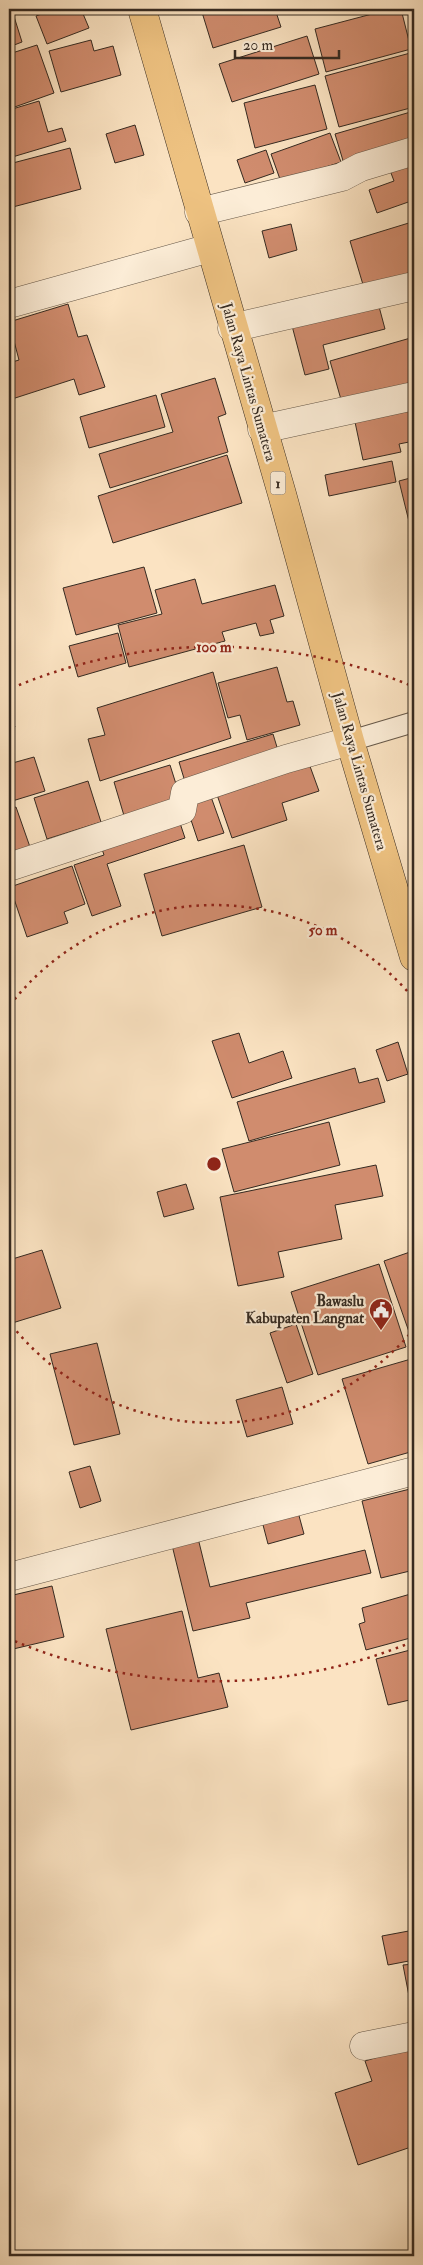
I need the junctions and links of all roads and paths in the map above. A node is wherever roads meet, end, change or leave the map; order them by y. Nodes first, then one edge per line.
1 (142, 9) edge
2 (414, 150) edge
3 (199, 212) junction
4 (210, 248) junction
5 (414, 286) edge
6 (9, 304) edge
7 (232, 328) junction
8 (414, 396) edge
9 (262, 430) junction
10 (414, 722) edge
11 (350, 741) junction
12 (9, 867) edge
13 (412, 943) edge
14 (414, 1471) edge
15 (9, 1577) edge
16 (414, 2036) edge
17 (364, 2046) dead end

1 - 3 highway, Jalan Raya Lintas Sumatera / 1
2 - 3 street
3 - 4 highway, Jalan Raya Lintas Sumatera / 1
4 - 6 street
4 - 7 highway, Jalan Raya Lintas Sumatera / 1
5 - 7 street
7 - 9 highway, Jalan Raya Lintas Sumatera / 1
8 - 9 street
9 - 11 highway, Jalan Raya Lintas Sumatera / 1
10 - 11 lane
11 - 12 street
11 - 13 highway, Jalan Raya Lintas Sumatera / 1
14 - 15 street
16 - 17 street

